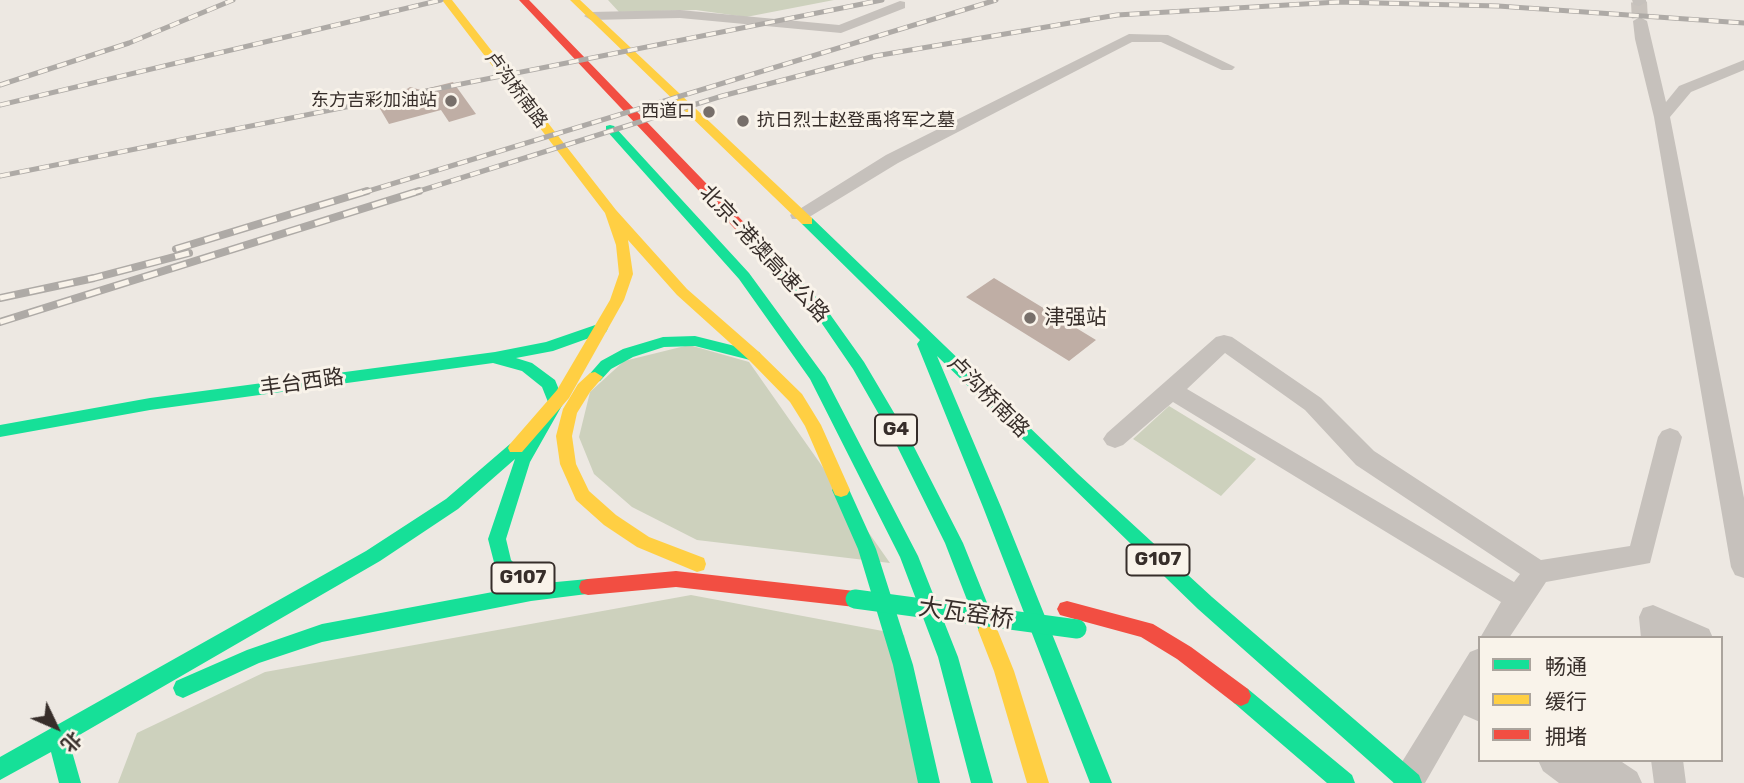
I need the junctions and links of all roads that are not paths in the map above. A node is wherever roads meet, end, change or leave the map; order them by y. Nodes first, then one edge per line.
1 (447, 0) edge
2 (575, 0) edge
3 (525, 2) edge
4 (900, 5) dead end
5 (1639, 8) tunnel mouth
6 (595, 20) junction
7 (1744, 65) edge
8 (1227, 67) dead end
9 (1662, 117) junction
10 (603, 120) dead end
11 (611, 213) junction
12 (799, 215) junction
13 (916, 326) junction
14 (601, 328) junction
15 (754, 356) junction
16 (495, 358) junction
17 (1171, 390) junction
18 (556, 402) junction
19 (0, 431) edge
20 (1670, 436) dead end
21 (1115, 439) dead end
22 (658, 563) dead end
23 (1744, 567) edge
24 (761, 572) dead end
25 (1538, 572) junction
26 (541, 575) dead end
27 (517, 578) junction
28 (494, 583) dead end
29 (855, 592) junction
30 (531, 593) junction
31 (935, 593) dead end
32 (961, 596) dead end
33 (1518, 598) junction
34 (988, 599) dead end
35 (1014, 603) dead end
36 (282, 626) dead end
37 (1083, 631) dead end
38 (1495, 636) edge
39 (1655, 636) edge
40 (1695, 636) edge
41 (198, 654) junction
42 (1478, 669) edge
43 (1470, 701) edge
44 (57, 736) junction
45 (1557, 762) edge
46 (1594, 762) edge
47 (1667, 762) edge
48 (0, 769) edge
49 (1410, 782) edge
50 (70, 783) edge
51 (929, 783) edge
52 (982, 783) edge
53 (1038, 783) edge
54 (1101, 783) edge
55 (1344, 783) edge
56 (1586, 783) edge
57 (1626, 783) edge
58 (1670, 783) edge

1 - 11 main road, 卢沟桥南路 / G107
2 - 6 main road, 卢沟桥南路 / G107
3 - 6 main road
3 - 53 main road, 北京-港澳高速公路 / G4
4 - 6 street
5 - 9 street
6 - 12 main road, 卢沟桥南路 / G107
7 - 9 street
8 - 12 street
9 - 23 street
10 - 52 main road, 北京-港澳高速公路 / G4
11 - 14 main road, G107
11 - 15 main road
12 - 13 main road, 卢沟桥南路 / G107
13 - 49 main road, 卢沟桥南路 / G107
13 - 54 main road
14 - 16 main road, 丰台西路
14 - 18 main road, G107
15 - 22 main road
15 - 51 main road
16 - 18 main road
16 - 19 main road, 丰台西路
17 - 21 street
17 - 25 street
17 - 33 street
18 - 27 main road
18 - 41 main road, G107
20 - 25 street
24 - 29 main road, G107
25 - 33 street
26 - 27 main road, G107
27 - 28 main road, G107
27 - 30 main road
29 - 30 main road, G107
29 - 31 main road, 大瓦窑桥 / G107
29 - 37 main road, 大瓦窑桥 / G107, bridge
30 - 44 main road, G107
32 - 34 main road, 大瓦窑桥
33 - 38 street
35 - 55 main road, 大瓦窑桥
36 - 41 main road, G107
39 - 40 street
41 - 44 main road, G107
42 - 43 street
43 - 49 street
44 - 48 main road, G107
44 - 50 main road
45 - 56 street
46 - 57 street
47 - 58 street

